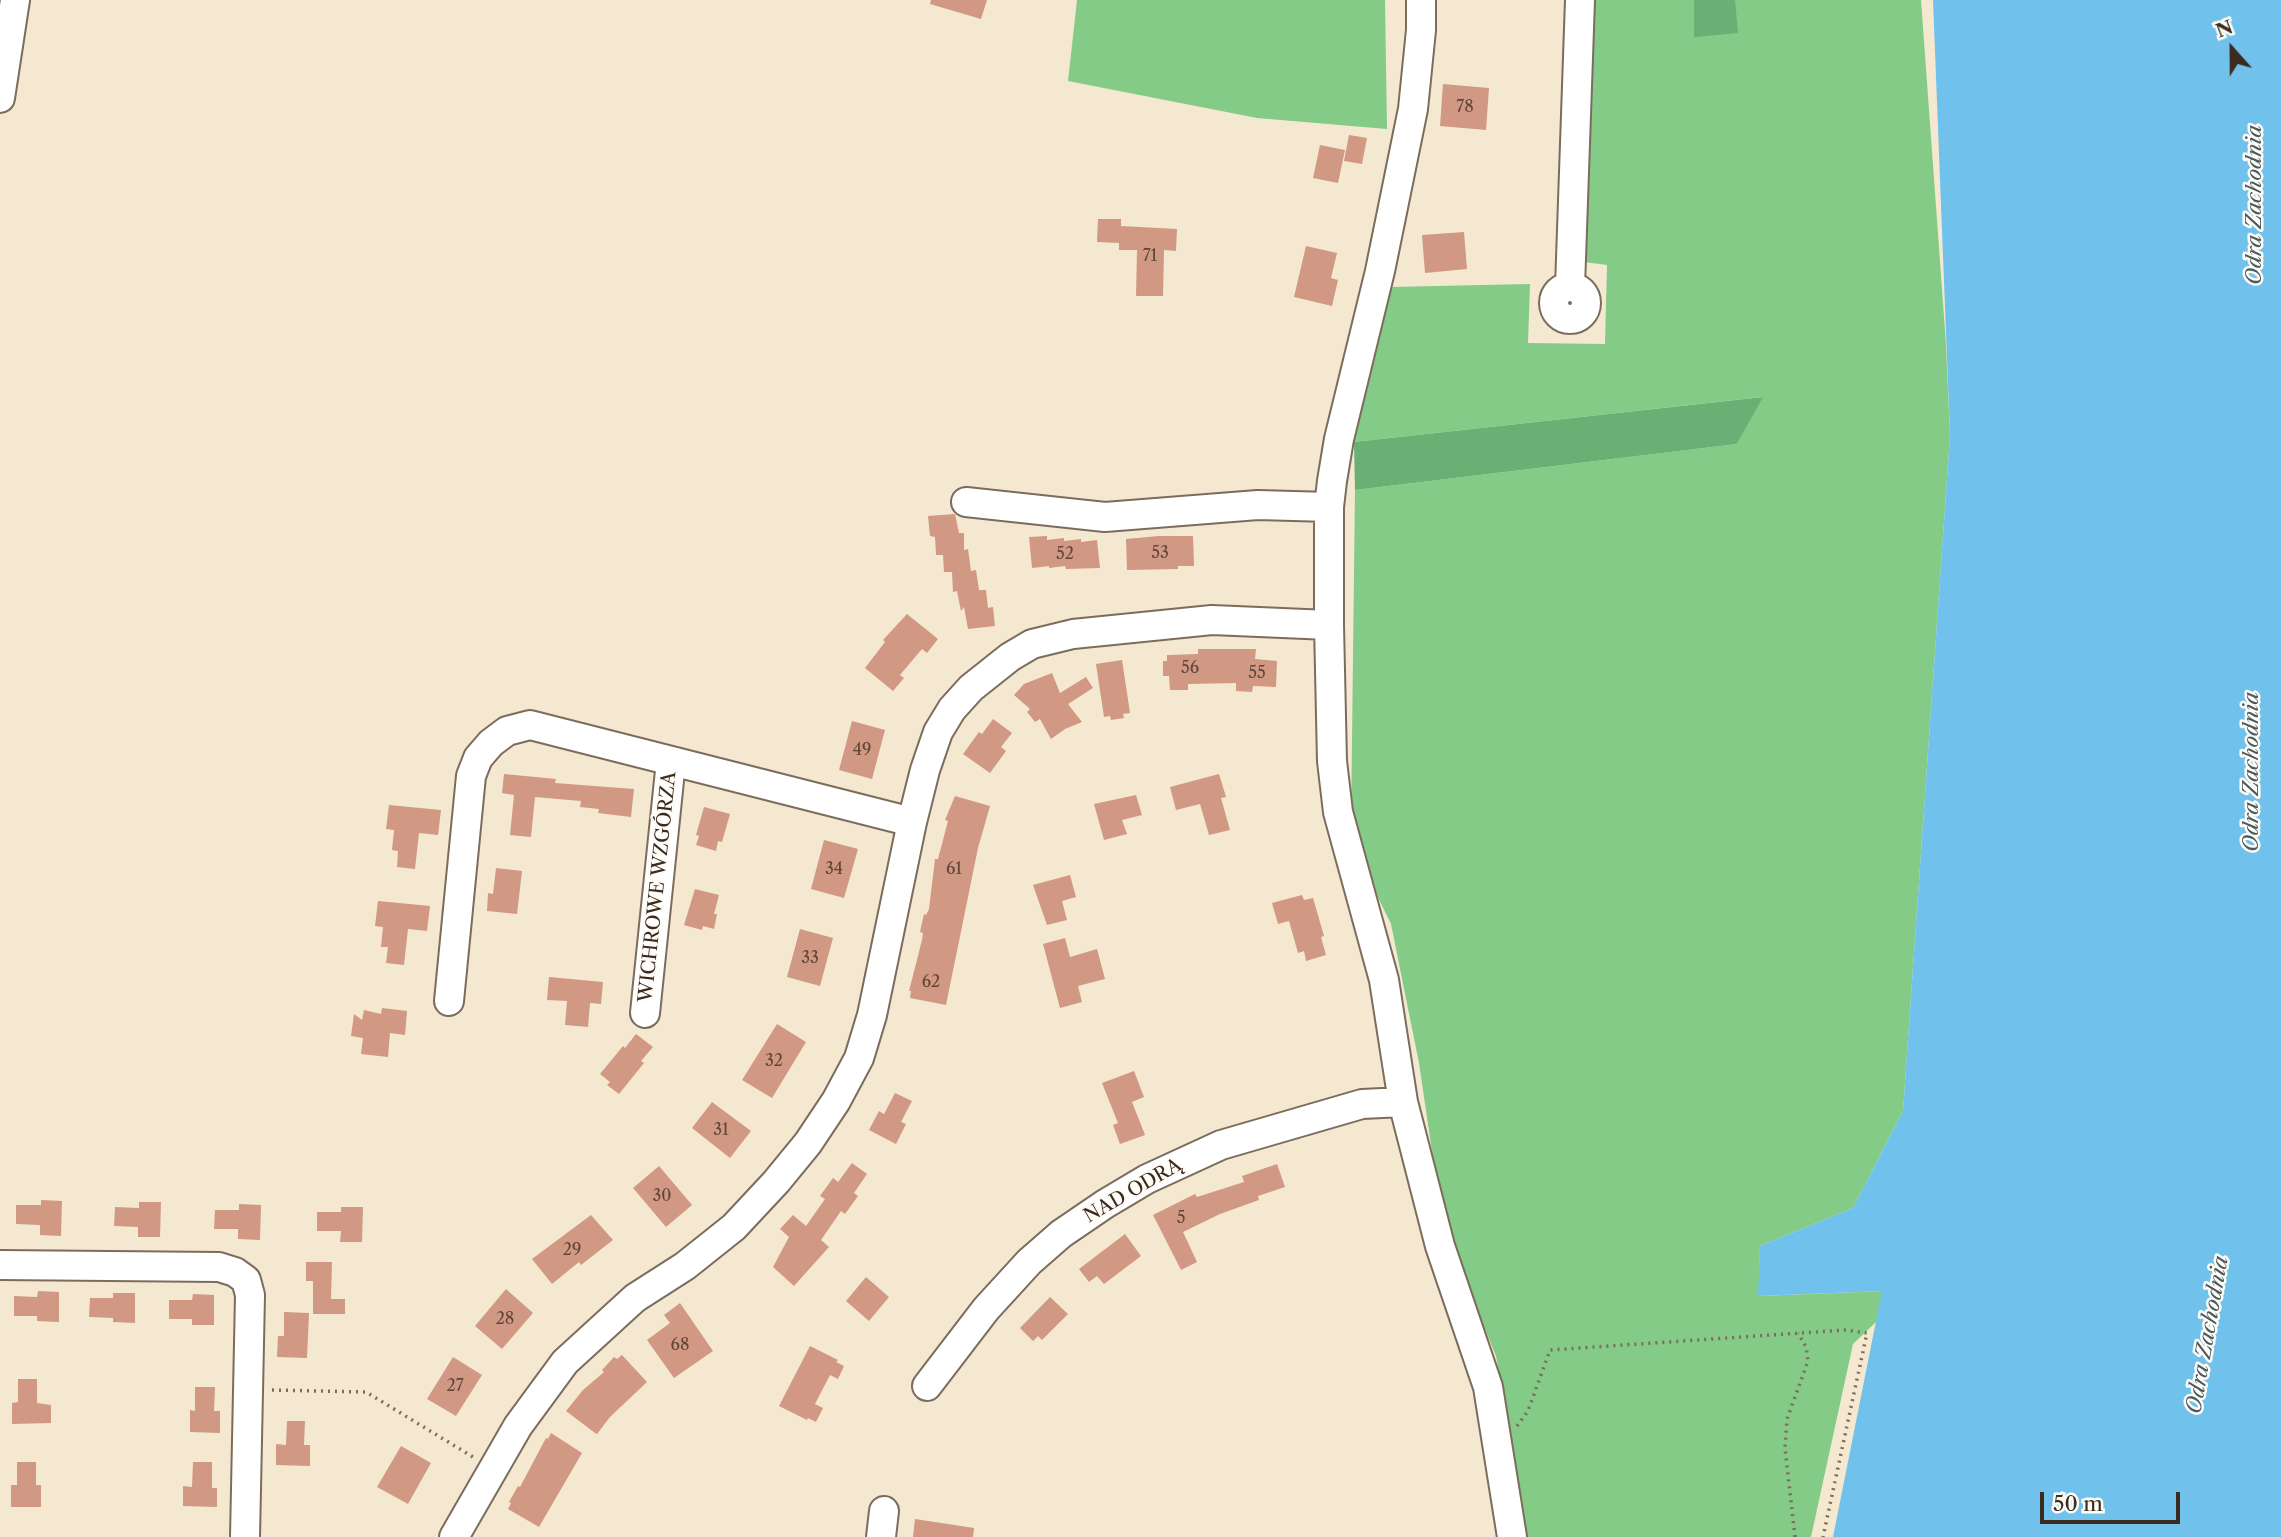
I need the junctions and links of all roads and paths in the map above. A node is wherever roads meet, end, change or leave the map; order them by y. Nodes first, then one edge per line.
1 (15, 0) edge
2 (1421, 0) edge
3 (1580, 0) edge
4 (0, 98) edge
5 (1570, 286) dead end
6 (966, 502) dead end
7 (1329, 507) junction
8 (1329, 625) junction
9 (671, 761) junction
10 (912, 822) junction
11 (449, 1001) dead end
12 (645, 1013) dead end
13 (1403, 1102) junction
14 (0, 1265) edge
15 (1798, 1333) junction
16 (928, 1386) dead end
17 (248, 1389) junction
18 (1499, 1450) junction
19 (471, 1455) dead end
20 (245, 1537) edge
21 (454, 1537) edge
22 (1512, 1537) edge
23 (1795, 1537) edge
24 (1823, 1537) edge

1 - 4 street
2 - 7 street
3 - 5 street
6 - 7 street
7 - 8 street
8 - 10 street
8 - 13 street
9 - 10 street, WICHROWE WZGÓRZA
9 - 11 street, WICHROWE WZGÓRZA
9 - 12 street, WICHROWE WZGÓRZA
10 - 21 street
13 - 16 street, NAD ODRĄ
13 - 18 street
14 - 17 street
15 - 18 path
15 - 23 path
15 - 24 path
17 - 19 path
17 - 20 street
18 - 22 street

